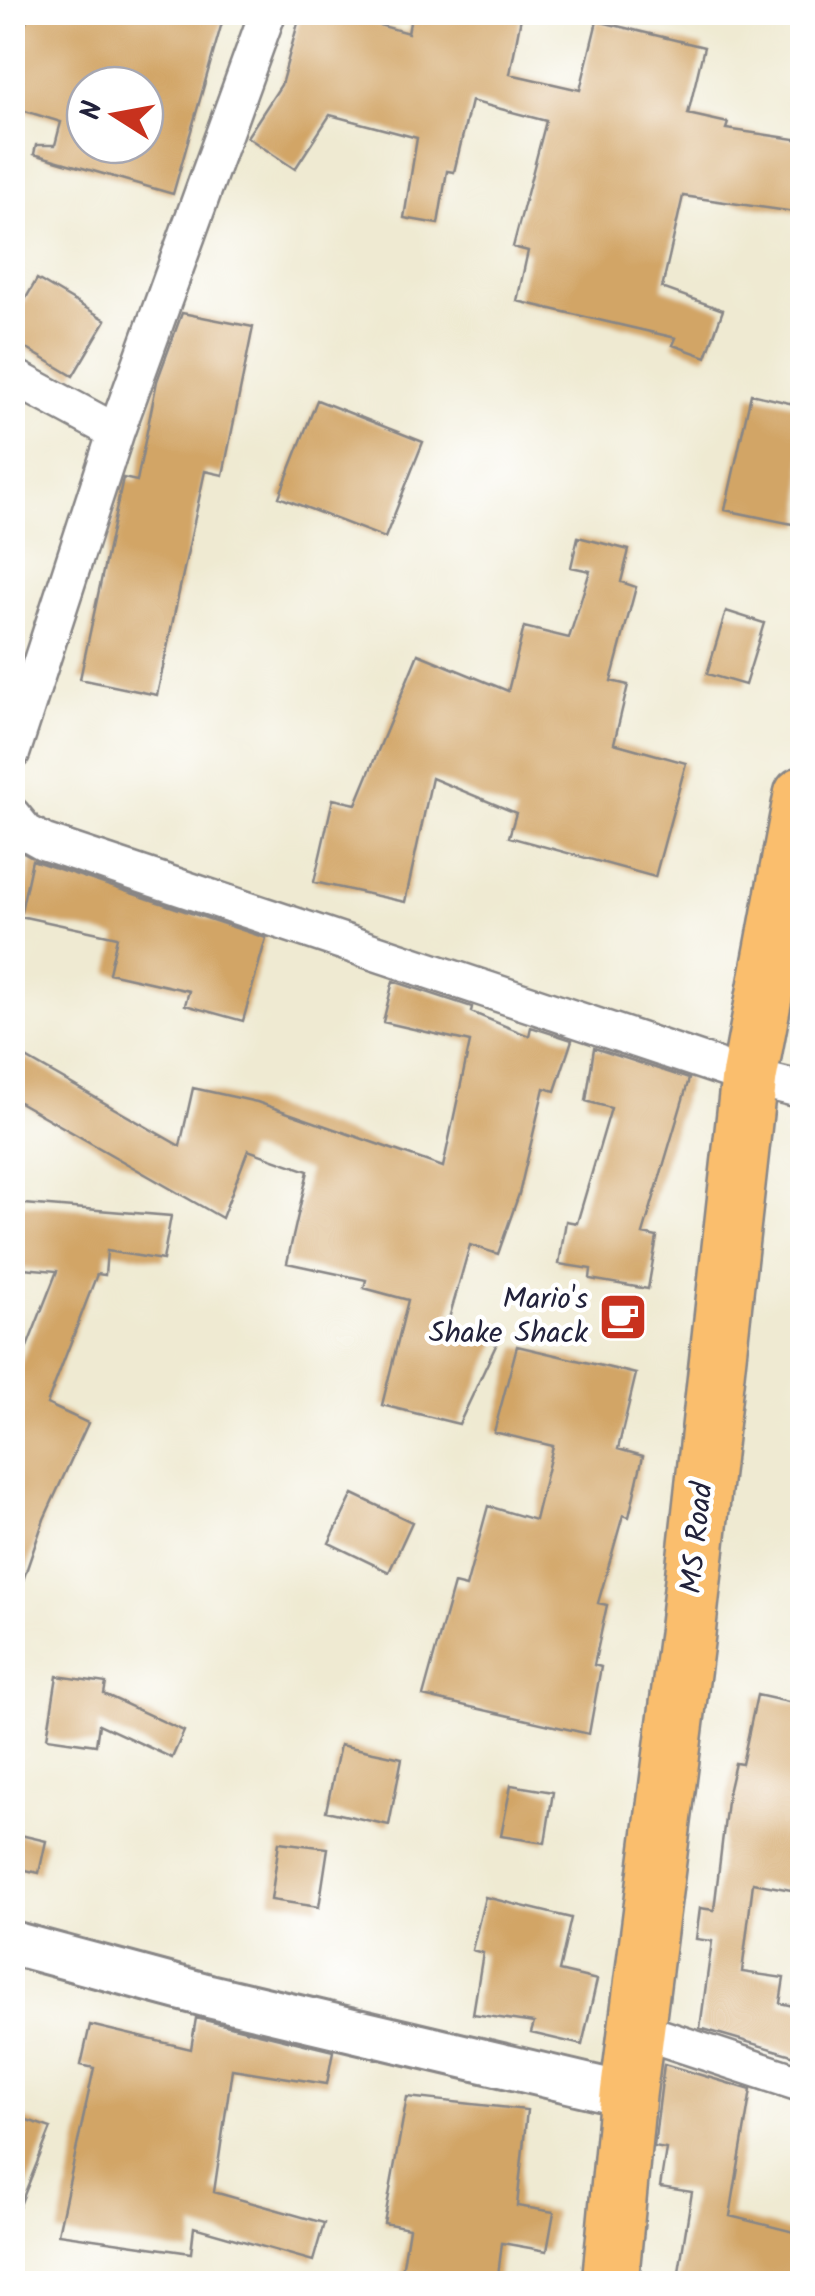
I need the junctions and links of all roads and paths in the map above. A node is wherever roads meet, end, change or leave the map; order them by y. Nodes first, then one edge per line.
1 (268, 12) edge
2 (12, 376) edge
3 (116, 432) junction
4 (12, 752) edge
5 (802, 795) edge
6 (12, 815) edge
7 (749, 1077) junction
8 (802, 1090) edge
9 (12, 1943) edge
10 (638, 2030) junction
11 (802, 2084) edge
12 (628, 2095) junction
13 (610, 2284) edge

1 - 3 street
2 - 3 street
3 - 4 street
5 - 7 highway, MS Road
6 - 7 street
7 - 8 street
7 - 10 highway, MS Road
9 - 12 street
10 - 11 street
10 - 12 highway, MS Road
12 - 13 highway, MS Road

